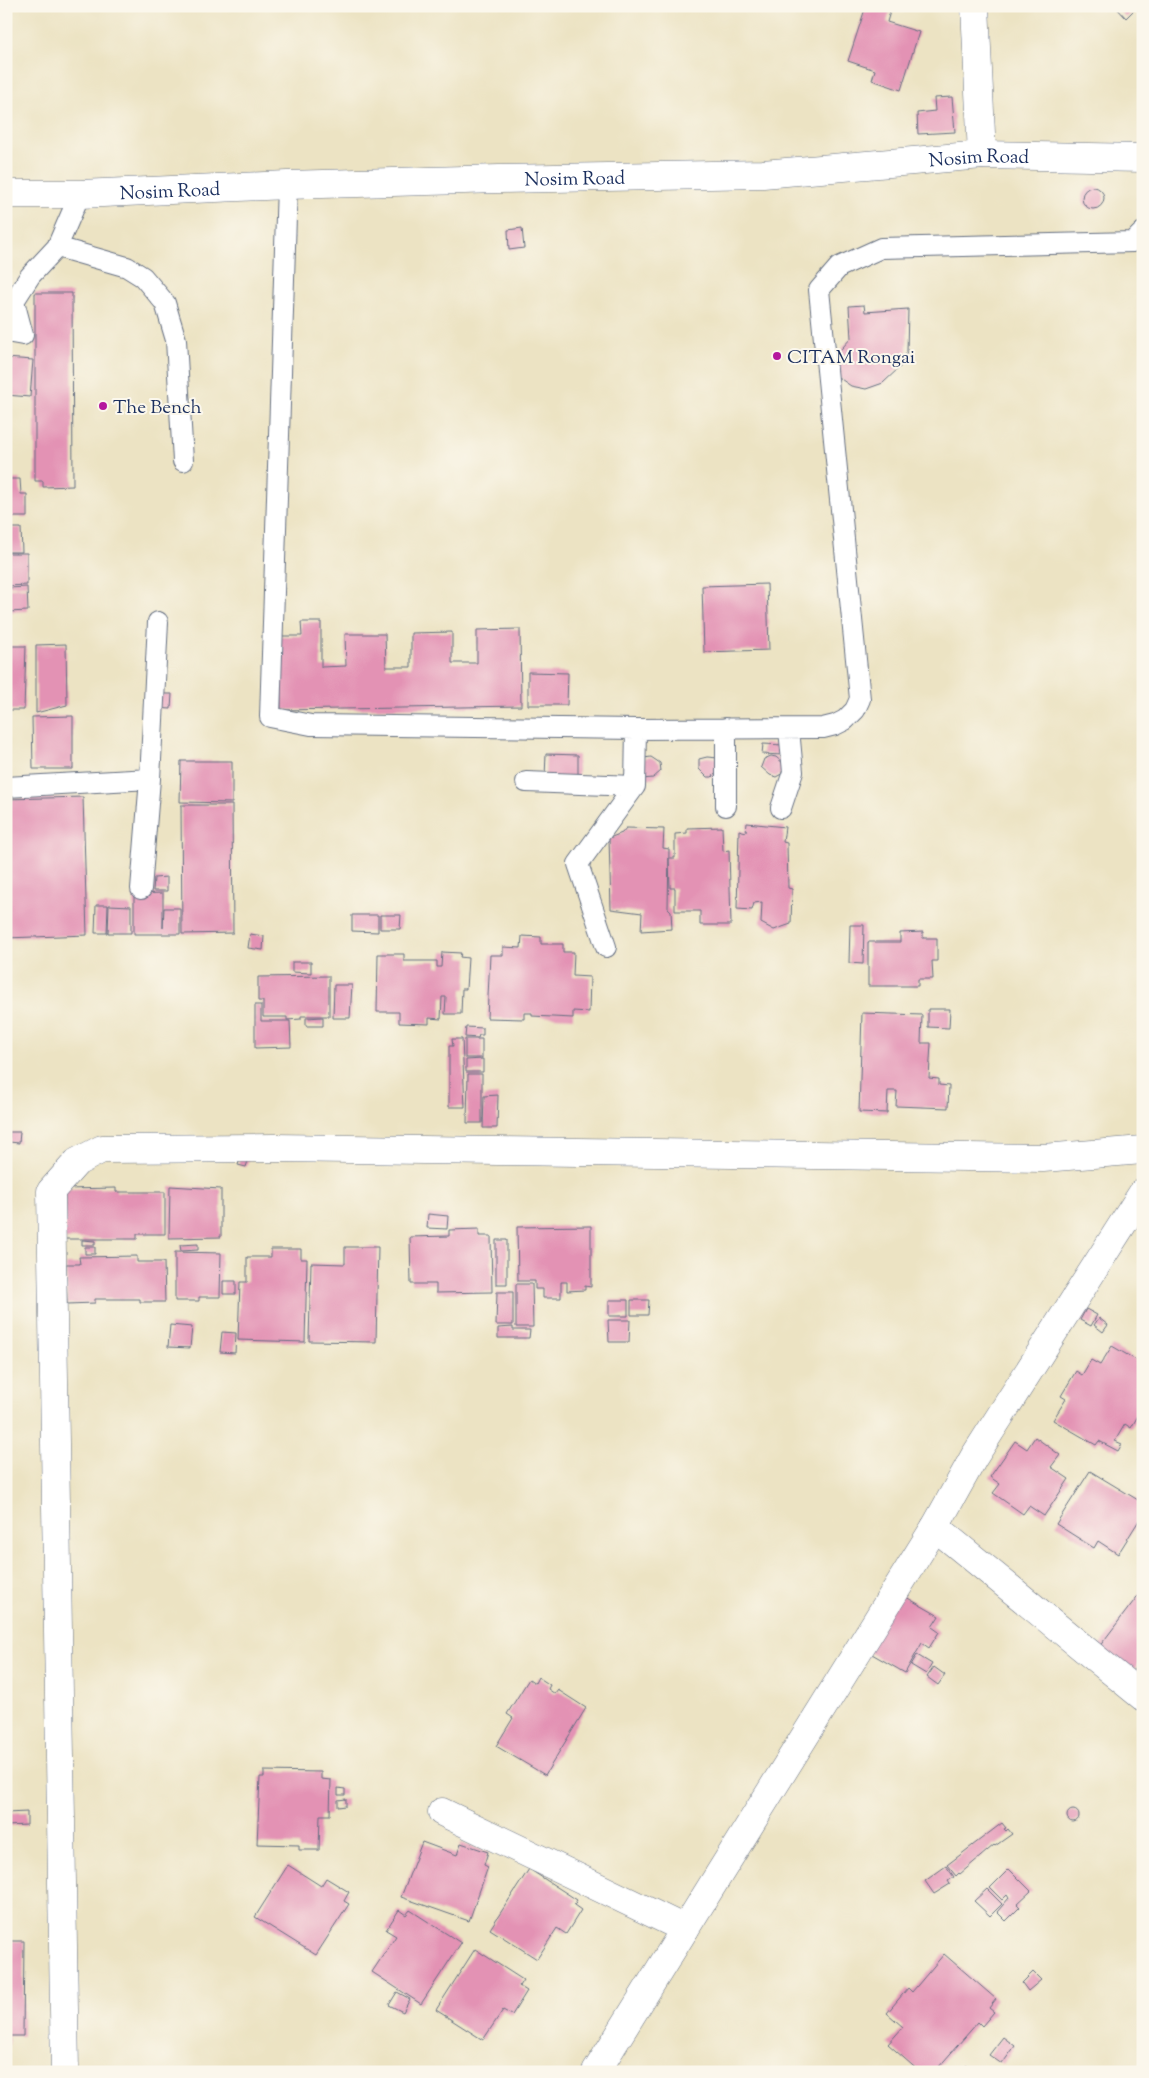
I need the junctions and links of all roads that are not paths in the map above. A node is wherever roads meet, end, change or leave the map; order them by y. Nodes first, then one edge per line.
1 (975, 6) edge
2 (982, 155) junction
3 (1143, 158) edge
4 (287, 185) junction
5 (6, 194) edge
6 (80, 194) junction
7 (1143, 232) edge
8 (57, 248) junction
9 (12, 332) edge
10 (183, 461) dead end
11 (158, 622) dead end
12 (726, 728) junction
13 (636, 729) junction
14 (789, 729) junction
15 (150, 778) junction
16 (526, 782) dead end
17 (635, 786) junction
18 (6, 787) edge
19 (726, 806) dead end
20 (781, 808) dead end
21 (140, 889) dead end
22 (606, 947) dead end
23 (1143, 1150) edge
24 (1143, 1192) edge
25 (935, 1527) junction
26 (1143, 1697) edge
27 (442, 1812) dead end
28 (685, 1929) junction
29 (64, 2072) edge
30 (596, 2072) edge

1 - 2 street
2 - 3 street, Nosim Road
2 - 4 street, Nosim Road
4 - 6 street, Nosim Road
4 - 13 lane
5 - 6 street, Nosim Road
6 - 8 lane
7 - 14 lane
8 - 9 lane
8 - 10 lane
11 - 15 lane
12 - 13 lane
12 - 14 lane
12 - 19 lane
13 - 17 lane
14 - 20 lane
15 - 18 lane
15 - 21 lane
16 - 17 lane
17 - 22 lane
23 - 29 street
24 - 25 street
25 - 26 street
25 - 28 street
27 - 28 street
28 - 30 street

